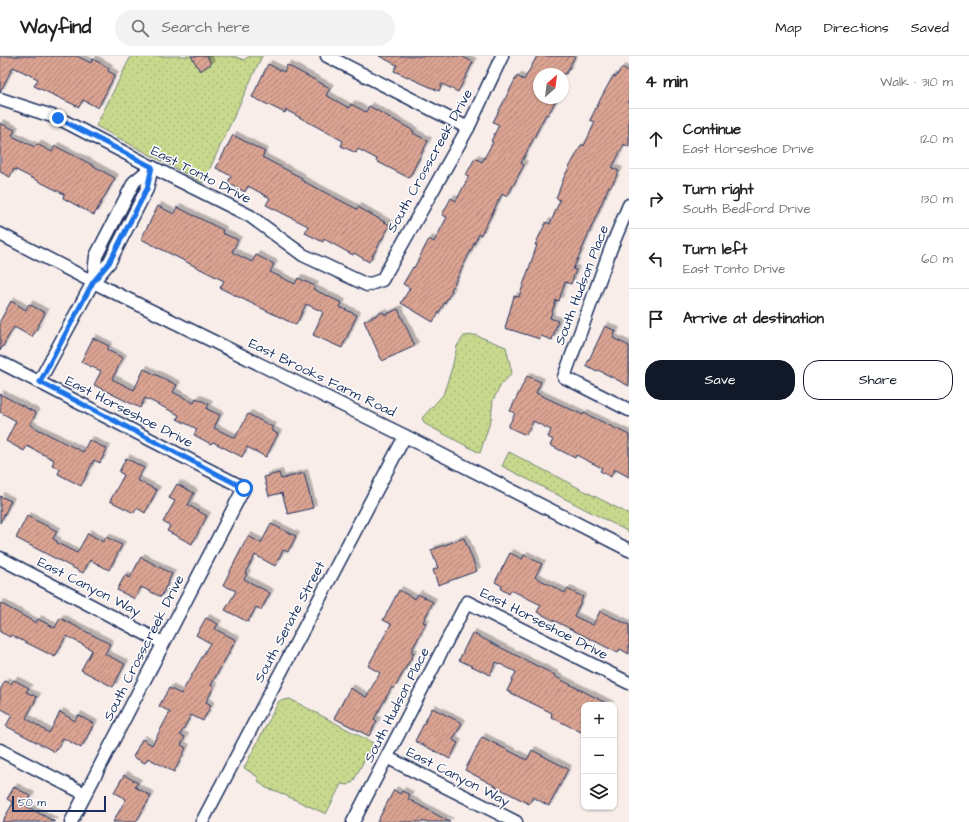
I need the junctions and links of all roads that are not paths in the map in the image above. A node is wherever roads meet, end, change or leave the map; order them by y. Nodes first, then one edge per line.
1 (328, 56) edge
2 (502, 56) edge
3 (0, 99) edge
4 (468, 128) junction
5 (152, 167) junction
6 (628, 211) edge
7 (0, 234) edge
8 (382, 280) joint
9 (93, 282) junction
10 (0, 362) edge
11 (40, 382) junction
12 (629, 410) edge
13 (405, 436) junction
14 (244, 488) joint
15 (629, 550) edge
16 (0, 558) edge
17 (467, 602) joint
18 (163, 643) junction
19 (629, 683) edge
20 (0, 750) edge
21 (388, 758) junction
22 (85, 794) junction
23 (71, 822) edge
24 (202, 822) edge
25 (353, 822) edge
26 (516, 822) edge

1 - 4 street
2 - 4 street, South Crosscreek Drive
3 - 5 street, East Tonto Drive
4 - 8 street, South Crosscreek Drive
5 - 8 street, East Tonto Drive
5 - 9 street
6 - 12 street, South Hudson Place
7 - 9 street, East Brooks Farm Road
9 - 11 street
9 - 13 street, East Brooks Farm Road
10 - 11 street, East Horseshoe Drive
11 - 14 street, East Horseshoe Drive
13 - 15 street, East Brooks Farm Road
13 - 24 street, South Senate Street
14 - 18 street, South Crosscreek Drive
16 - 18 street, East Canyon Way
17 - 19 street, East Horseshoe Drive
17 - 21 street, South Hudson Place
18 - 22 street, South Crosscreek Drive
20 - 22 street
21 - 25 street, South Hudson Place
21 - 26 street, East Canyon Way
22 - 23 street, South Crosscreek Drive

